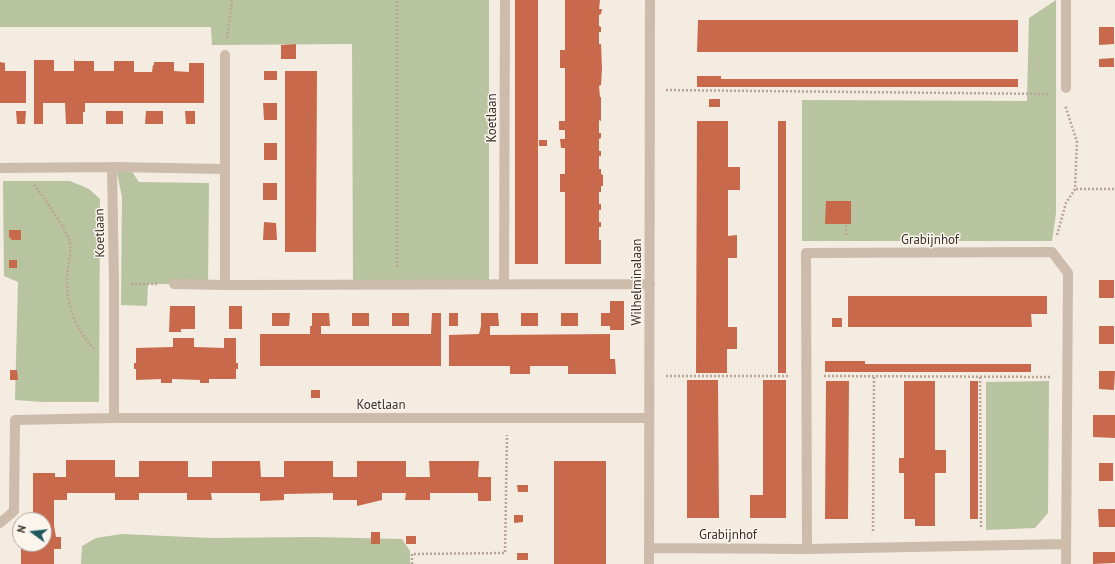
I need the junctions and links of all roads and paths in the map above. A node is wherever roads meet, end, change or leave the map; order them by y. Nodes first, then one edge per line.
1 (232, 0) edge
2 (397, 0) edge
3 (505, 0) edge
4 (650, 0) edge
5 (1066, 0) edge
6 (225, 55) joint
7 (650, 90) junction
8 (1065, 91) junction
9 (112, 167) junction
10 (0, 168) edge
11 (19, 168) junction
12 (225, 169) junction
13 (1075, 189) junction
14 (1115, 189) edge
15 (1052, 252) junction
16 (114, 284) junction
17 (174, 284) joint
18 (397, 284) junction
19 (504, 284) junction
20 (650, 284) junction
21 (225, 286) junction
22 (114, 362) junction
23 (650, 376) junction
24 (806, 376) junction
25 (874, 376) junction
26 (980, 377) junction
27 (1067, 378) junction
28 (114, 418) junction
29 (508, 418) junction
30 (650, 418) junction
31 (0, 523) edge
32 (1066, 544) junction
33 (981, 545) junction
34 (650, 548) junction
35 (873, 548) junction
36 (807, 549) junction
37 (412, 564) edge
38 (649, 564) edge
39 (1066, 564) edge

1 - 6 path
2 - 18 path
3 - 19 street, Koetlaan
4 - 7 street, Wilhelminalaan
5 - 8 street
6 - 12 street
7 - 8 path
7 - 20 street, Wilhelminalaan
8 - 13 path
9 - 11 street
9 - 12 street
9 - 16 street, Koetlaan
10 - 11 street
11 - 22 path
12 - 21 street
13 - 14 path
13 - 15 path
15 - 24 street, Grabijnhof
15 - 27 street
16 - 17 path
16 - 22 street, Koetlaan
17 - 21 street
18 - 19 street
18 - 21 street
19 - 20 street
20 - 23 street, Wilhelminalaan
22 - 28 street, Koetlaan
23 - 24 path
23 - 30 street, Wilhelminalaan
24 - 25 path
24 - 36 street, Grabijnhof
25 - 26 path
25 - 35 path
26 - 27 path
26 - 33 path
27 - 32 street
28 - 29 street, Koetlaan
28 - 31 street, Koetlaan
29 - 30 street, Koetlaan
29 - 37 path
30 - 34 street, Wilhelminalaan
32 - 33 street, Grabijnhof
32 - 39 street
33 - 35 street, Grabijnhof
34 - 36 street, Grabijnhof
34 - 38 street, Wilhelminalaan
35 - 36 street, Grabijnhof

